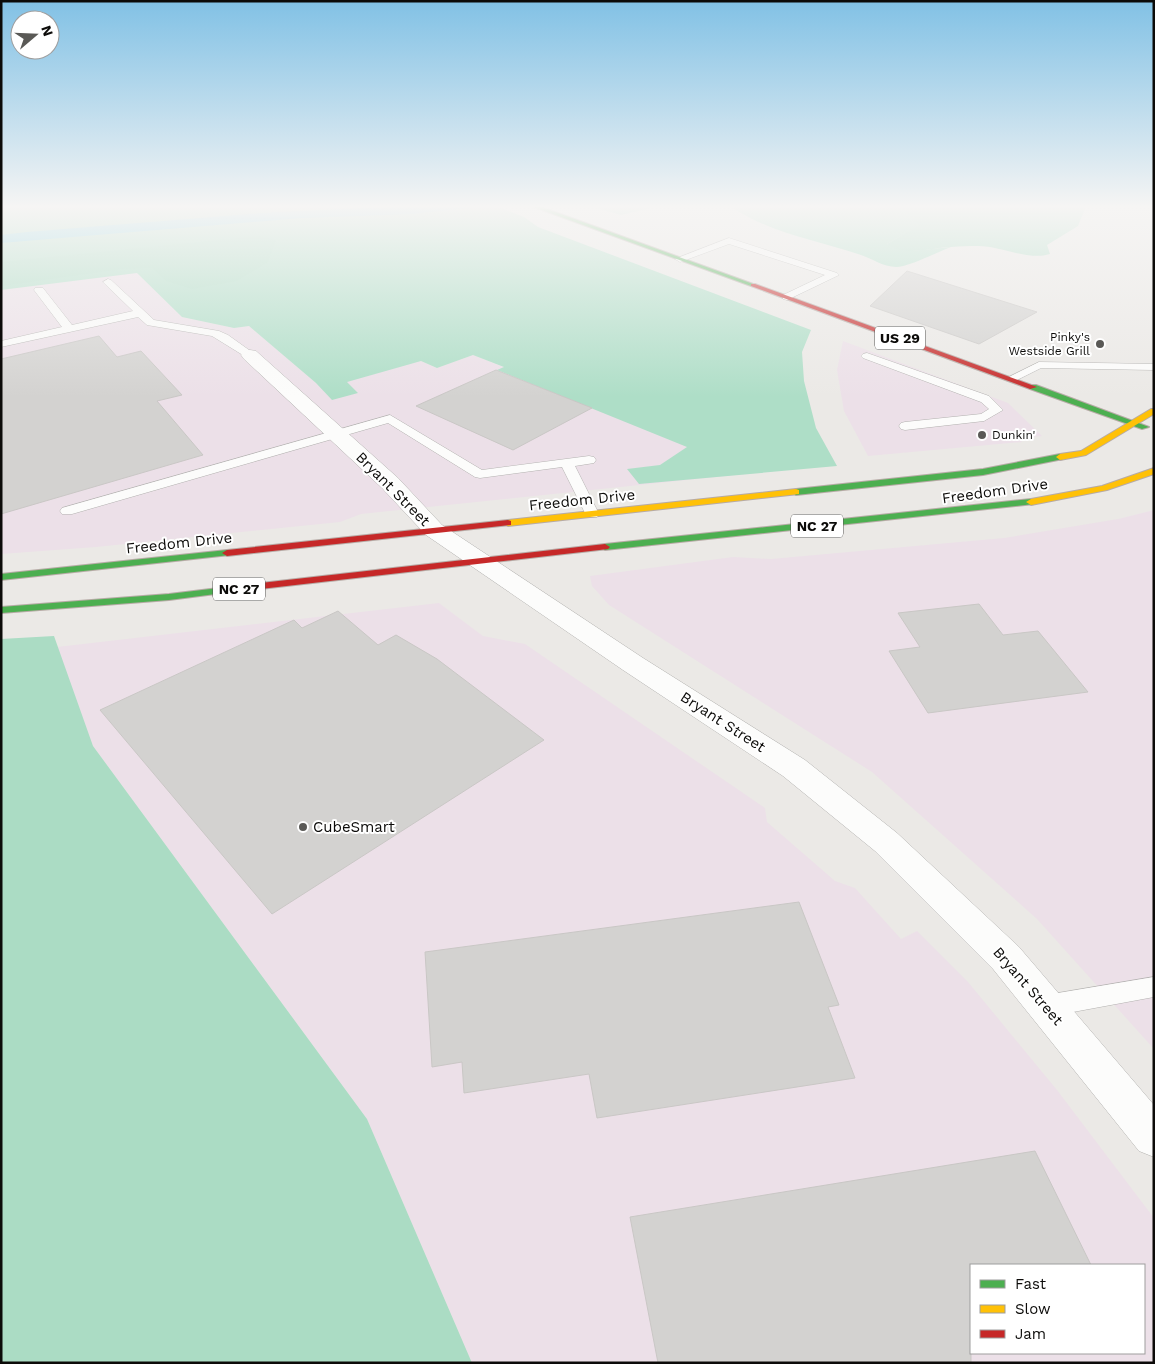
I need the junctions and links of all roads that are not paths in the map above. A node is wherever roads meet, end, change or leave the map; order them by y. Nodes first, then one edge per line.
1 (710, 270) edge
2 (817, 270) edge
3 (108, 282) dead end
4 (39, 290) dead end
5 (788, 297) junction
6 (140, 313) junction
7 (69, 329) junction
8 (1, 344) edge
9 (250, 355) joint
10 (867, 356) dead end
11 (1154, 367) edge
12 (1013, 378) junction
13 (1154, 411) edge
14 (1134, 422) junction
15 (905, 426) dead end
16 (1154, 430) edge
17 (338, 435) junction
18 (589, 460) dead end
19 (567, 463) junction
20 (1154, 471) edge
21 (67, 511) dead end
22 (592, 514) junction
23 (434, 530) junction
24 (476, 560) junction
25 (1, 577) edge
26 (1, 610) edge
27 (1154, 987) edge
28 (1046, 1006) junction
29 (1154, 1137) edge

1 - 5 main road, US 29
2 - 5 lane
3 - 6 lane
4 - 7 lane
5 - 12 main road, US 29
6 - 7 lane
6 - 9 lane
7 - 8 lane
9 - 17 street, Bryant Street
10 - 15 lane
11 - 12 lane
12 - 14 main road, US 29
13 - 14 main road, Freedom Drive / NC 27
14 - 16 main road, US 29
14 - 22 main road, Freedom Drive / NC 27
17 - 19 lane
17 - 21 lane
17 - 23 street, Bryant Street
18 - 19 lane
19 - 22 lane
20 - 24 main road, Freedom Drive / NC 27
22 - 23 main road, Freedom Drive / NC 27
23 - 24 street, Bryant Street
23 - 25 main road, Freedom Drive / NC 27
24 - 26 main road, Freedom Drive / NC 27
24 - 28 street, Bryant Street
27 - 28 lane
28 - 29 street, Bryant Street

